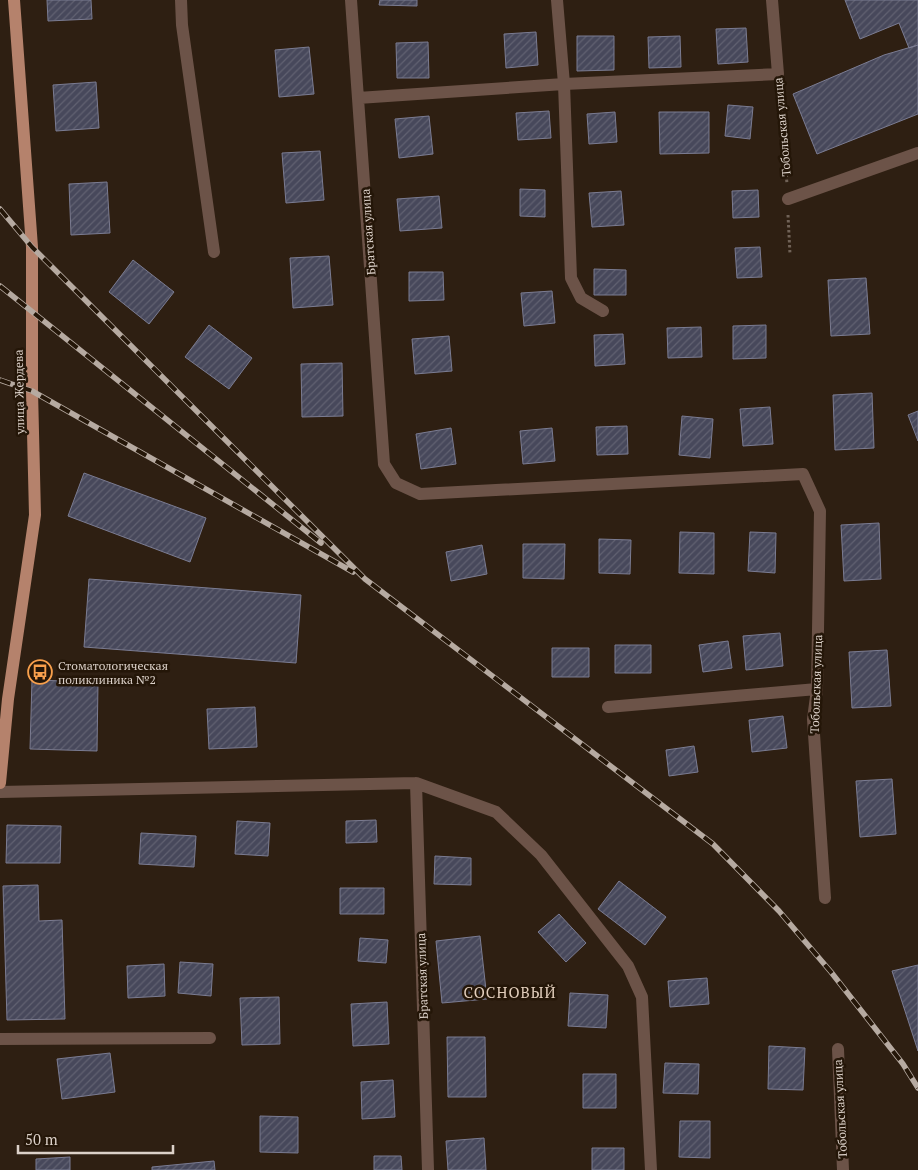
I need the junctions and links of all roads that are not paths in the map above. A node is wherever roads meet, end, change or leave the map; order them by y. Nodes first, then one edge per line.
1 (14, 0) edge
2 (181, 0) edge
3 (351, 0) edge
4 (557, 0) edge
5 (772, 0) edge
6 (564, 84) junction
7 (358, 98) junction
8 (918, 152) edge
9 (788, 199) road end
10 (214, 252) dead end
11 (603, 311) dead end
12 (803, 474) joint
13 (817, 689) junction
14 (4, 697) edge
15 (608, 707) dead end
16 (0, 783) edge
17 (416, 783) junction
18 (0, 792) edge
19 (824, 898) dead end
20 (210, 1038) dead end
21 (0, 1039) edge
22 (838, 1049) dead end
23 (428, 1170) edge
24 (652, 1170) edge
25 (843, 1170) edge

1 - 14 main road, улица Жердева
2 - 10 street
3 - 7 street, Братская улица
4 - 6 street
5 - 6 street, Тобольская улица
6 - 7 street
6 - 11 street
7 - 12 street, Братская улица
8 - 9 street
12 - 13 street, Тобольская улица
13 - 15 street
13 - 19 street, Тобольская улица
14 - 16 main road, улица Жердева
17 - 18 street
17 - 23 street, Братская улица
17 - 24 street
20 - 21 street
22 - 25 street, Тобольская улица

